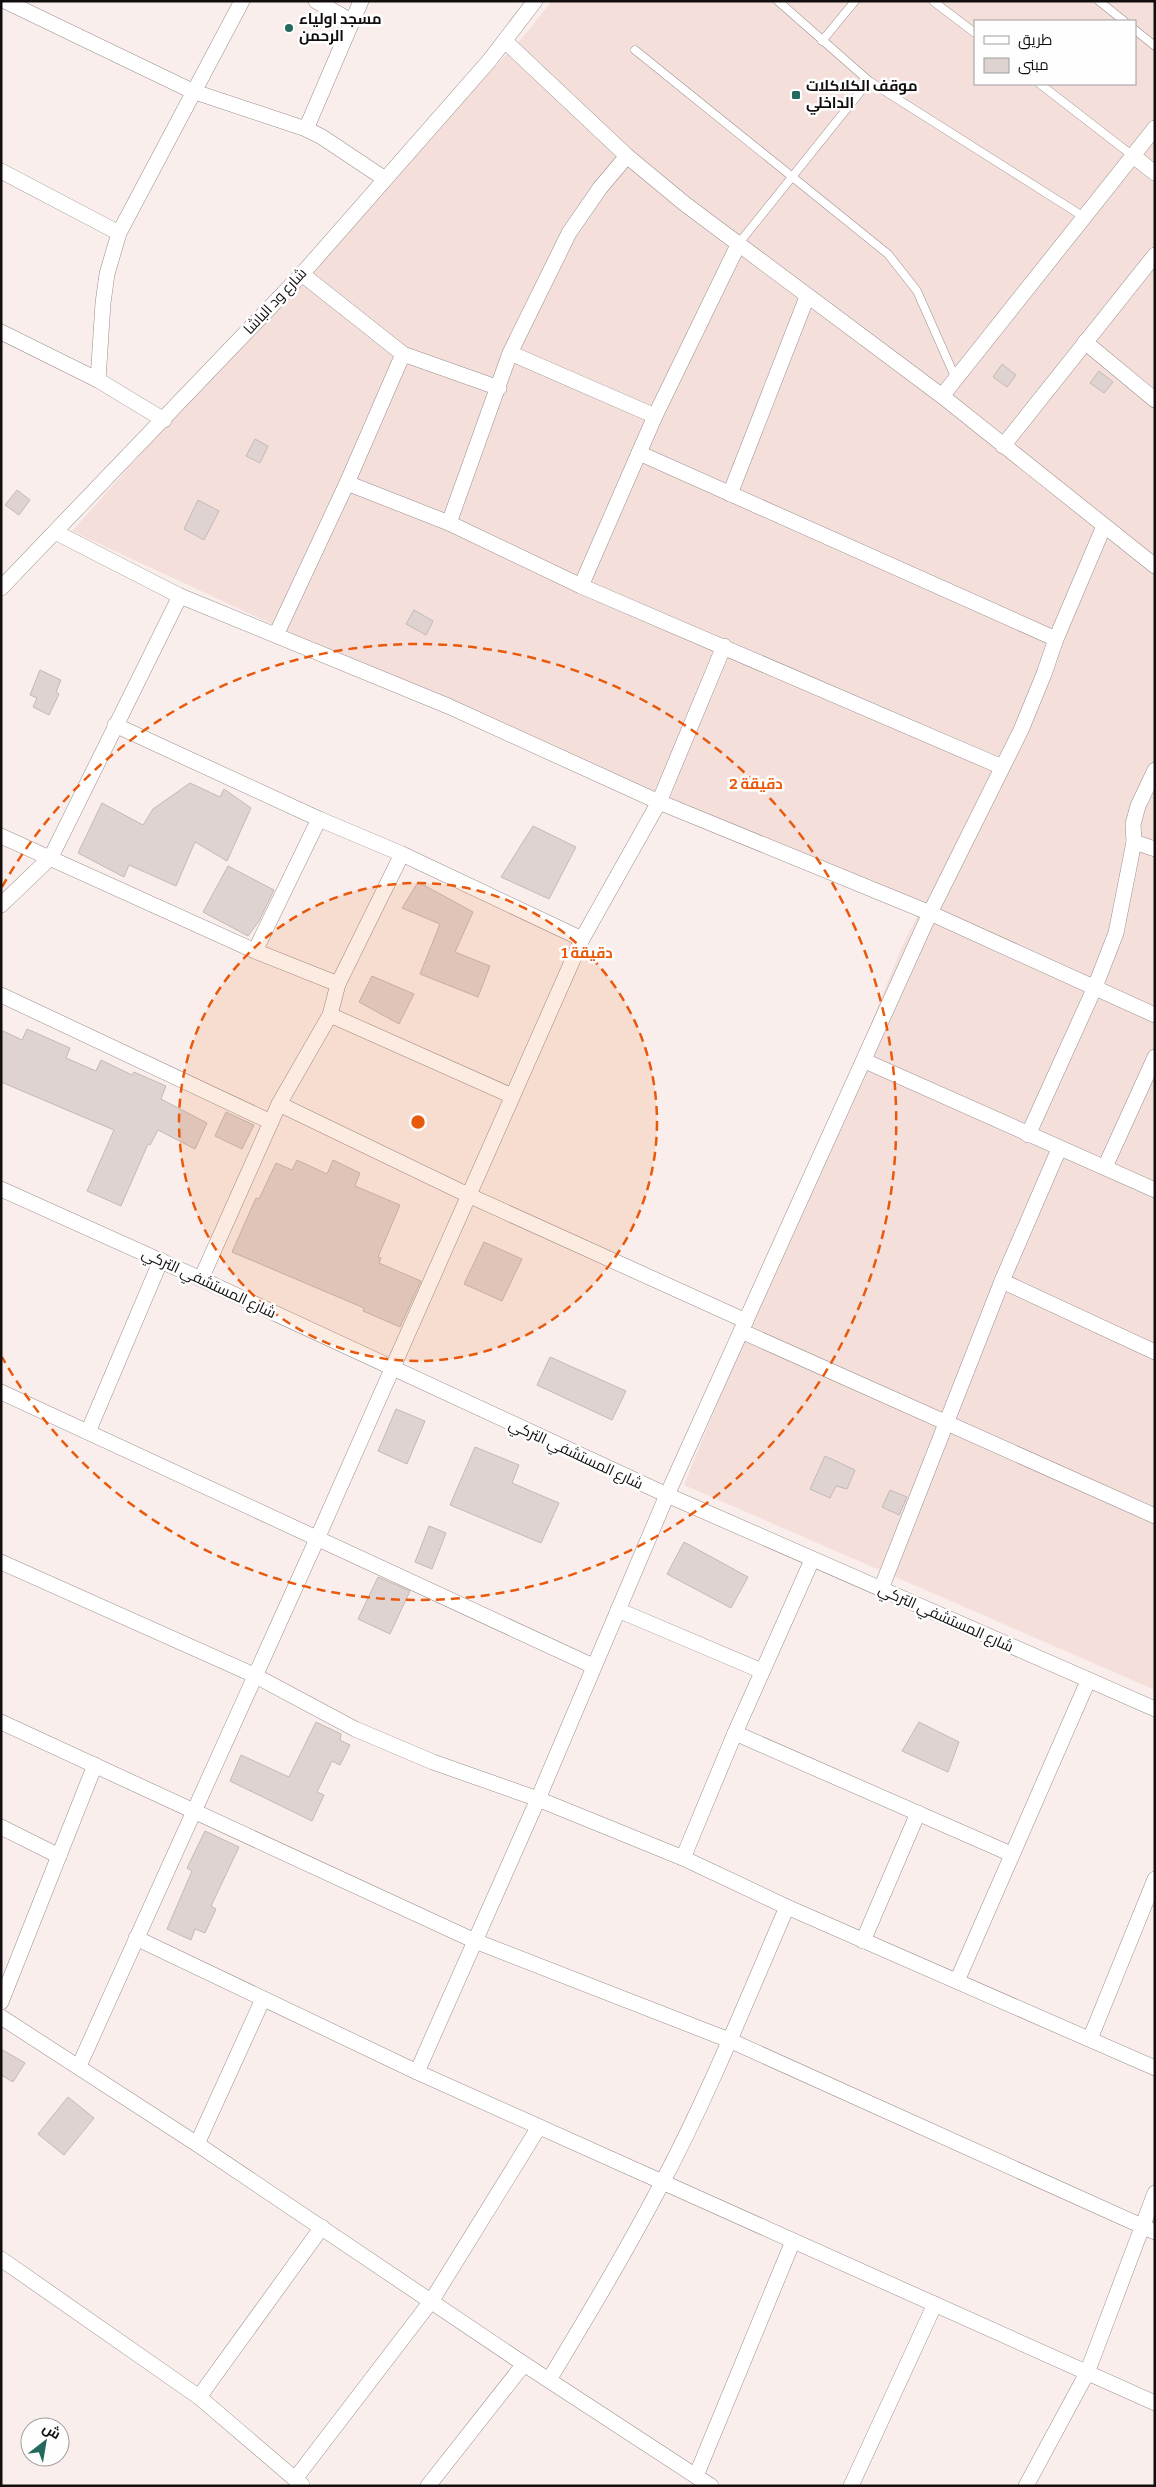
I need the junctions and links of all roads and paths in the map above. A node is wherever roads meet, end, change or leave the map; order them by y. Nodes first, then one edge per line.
1 (5, 1) edge
2 (242, 1) edge
3 (316, 1) edge
4 (361, 1) edge
5 (535, 1) edge
6 (778, 1) edge
7 (854, 1) edge
8 (933, 1) edge
9 (1099, 1) edge
10 (351, 20) junction
11 (1123, 20) edge
12 (1136, 31) edge
13 (974, 32) edge
14 (505, 41) junction
15 (822, 41) junction
16 (1155, 46) edge
17 (635, 50) dead end
18 (869, 81) junction
19 (1041, 85) edge
20 (192, 91) junction
21 (1155, 128) edge
22 (306, 129) junction
23 (628, 156) junction
24 (1133, 156) junction
25 (1, 172) edge
26 (1155, 173) edge
27 (792, 176) junction
28 (385, 179) junction
29 (1084, 217) junction
30 (119, 234) junction
31 (739, 244) junction
32 (1152, 262) edge
33 (302, 274) junction
34 (807, 297) junction
35 (1, 332) edge
36 (1085, 342) junction
37 (510, 353) junction
38 (403, 354) junction
39 (956, 379) junction
40 (98, 380) junction
41 (499, 388) junction
42 (942, 396) junction
43 (1155, 400) edge
44 (655, 416) junction
45 (164, 420) junction
46 (1003, 446) junction
47 (639, 453) junction
48 (347, 483) junction
49 (730, 494) junction
50 (449, 523) junction
51 (1104, 526) junction
52 (55, 532) junction
53 (1155, 566) edge
54 (581, 586) junction
55 (1, 588) edge
56 (180, 596) junction
57 (276, 635) junction
58 (1056, 639) junction
59 (724, 646) junction
60 (115, 725) junction
61 (1002, 767) junction
62 (1155, 770) edge
63 (659, 802) junction
64 (319, 819) junction
65 (1, 836) edge
66 (1134, 842) junction
67 (1155, 848) edge
68 (402, 854) junction
69 (51, 857) junction
70 (1, 905) edge
71 (930, 913) junction
72 (582, 939) junction
73 (255, 951) junction
74 (338, 984) junction
75 (1095, 987) junction
76 (1, 995) edge
77 (330, 1015) junction
78 (1155, 1015) edge
79 (1155, 1057) edge
80 (865, 1061) junction
81 (512, 1096) junction
82 (279, 1104) junction
83 (271, 1122) junction
84 (1028, 1135) junction
85 (1059, 1149) junction
86 (1104, 1167) junction
87 (1, 1189) edge
88 (1155, 1190) edge
89 (468, 1195) junction
90 (160, 1260) junction
91 (201, 1279) junction
92 (1002, 1282) junction
93 (744, 1326) junction
94 (1155, 1352) edge
95 (391, 1369) junction
96 (1, 1392) edge
97 (945, 1423) junction
98 (88, 1432) junction
99 (667, 1495) junction
100 (1155, 1516) edge
101 (317, 1540) junction
102 (812, 1560) junction
103 (1, 1562) edge
104 (881, 1588) junction
105 (618, 1610) junction
106 (593, 1666) junction
107 (762, 1671) junction
108 (254, 1675) junction
109 (1088, 1680) junction
110 (1155, 1710) edge
111 (1, 1722) edge
112 (735, 1733) junction
113 (95, 1765) junction
114 (538, 1798) junction
115 (194, 1811) junction
116 (918, 1812) junction
117 (1, 1827) edge
118 (1012, 1854) junction
119 (59, 1856) junction
120 (683, 1858) junction
121 (1155, 1879) edge
122 (1150, 1906) edge
123 (787, 1907) junction
124 (136, 1938) junction
125 (863, 1940) junction
126 (475, 1941) junction
127 (957, 1981) junction
128 (264, 1999) junction
129 (1, 2002) edge
130 (1, 2017) edge
131 (729, 2040) junction
132 (1090, 2040) junction
133 (79, 2066) junction
134 (1155, 2068) edge
135 (417, 2072) junction
136 (539, 2127) junction
137 (197, 2144) junction
138 (663, 2181) junction
139 (1155, 2193) edge
140 (322, 2227) junction
141 (1148, 2230) edge
142 (793, 2241) junction
143 (1, 2259) edge
144 (432, 2300) junction
145 (935, 2304) junction
146 (524, 2364) junction
147 (1087, 2373) junction
148 (550, 2380) junction
149 (199, 2397) junction
150 (1155, 2403) edge
151 (696, 2476) junction
152 (299, 2482) edge
153 (428, 2486) edge
154 (711, 2486) edge
155 (851, 2486) edge
156 (1026, 2486) edge

1 - 20 street
2 - 20 street
3 - 10 street
4 - 10 street
5 - 14 street, شارع ود الباشا
6 - 15 lane
7 - 15 lane
8 - 13 lane
9 - 11 lane
10 - 22 street
12 - 16 lane
14 - 23 street
14 - 28 street, شارع ود الباشا
15 - 18 lane
17 - 27 lane
18 - 27 lane
18 - 29 lane
19 - 24 lane
20 - 22 street
20 - 30 street
21 - 24 street
22 - 28 street
23 - 31 street
23 - 37 street
24 - 26 street
24 - 29 street
25 - 30 street
27 - 31 lane
27 - 39 lane
28 - 33 street, شارع ود الباشا
29 - 39 street
30 - 40 street
31 - 34 street
31 - 44 street
32 - 36 street
33 - 38 street
33 - 45 street, شارع ود الباشا
34 - 42 street
34 - 49 street
35 - 40 street
36 - 43 street
36 - 46 street
37 - 41 street
37 - 44 street
38 - 41 street
38 - 48 street
39 - 42 street
40 - 45 street
41 - 50 street
42 - 46 street
44 - 47 street
45 - 52 street, شارع ود الباشا
46 - 51 street
47 - 49 street
47 - 54 street
48 - 50 street
48 - 57 street
49 - 58 street
50 - 54 street
51 - 53 street
51 - 58 street
52 - 55 street, شارع ود الباشا
52 - 56 street
54 - 59 street
56 - 57 street
56 - 60 street
57 - 63 street
58 - 61 street
59 - 61 street
59 - 63 street
60 - 64 street
60 - 69 street
61 - 71 street
62 - 66 street
63 - 71 street
63 - 72 street
64 - 68 street
64 - 73 street
65 - 69 street
66 - 67 street
66 - 75 street
68 - 72 street
68 - 74 street
69 - 70 street
69 - 73 street
71 - 75 street
71 - 80 street
72 - 81 street
73 - 74 street
74 - 77 street
75 - 78 street
75 - 84 street
76 - 83 street
77 - 81 street
77 - 82 street
79 - 86 street
80 - 84 street
80 - 93 street
81 - 89 street
82 - 83 street
82 - 89 street
83 - 91 street
84 - 85 street
85 - 86 street
85 - 92 street
86 - 88 street
87 - 90 street, شارع المستشفي التركي
89 - 93 street
89 - 95 street
90 - 91 street, شارع المستشفي التركي
90 - 98 street
91 - 95 street, شارع المستشفي التركي
92 - 94 street
92 - 97 street
93 - 97 street
93 - 99 street
95 - 99 street, شارع المستشفي التركي
95 - 101 street
96 - 98 street
97 - 100 street
97 - 104 street
98 - 101 street
99 - 102 street, شارع المستشفي التركي
99 - 105 street
101 - 106 street
101 - 108 street
102 - 104 street, شارع المستشفي التركي
102 - 107 street
103 - 108 street
104 - 109 street, شارع المستشفي التركي
105 - 106 street
105 - 107 street
106 - 114 street
107 - 112 street
108 - 114 street
108 - 115 street
109 - 110 street, شارع المستشفي التركي
109 - 118 street
111 - 113 street
112 - 116 street
112 - 120 street
113 - 115 street
113 - 119 street
114 - 120 street
114 - 126 street
115 - 124 street
115 - 126 street
116 - 118 street
116 - 125 street
117 - 119 street
118 - 127 street
119 - 129 street
120 - 123 street
121 - 122 street
122 - 132 street
123 - 125 street
123 - 131 street
124 - 128 street
124 - 133 street
125 - 127 street
126 - 131 street
126 - 135 street
127 - 132 street
128 - 135 street
128 - 137 street
130 - 133 street
131 - 138 street
131 - 141 street
132 - 134 street
133 - 137 street
135 - 136 street
136 - 138 street
136 - 144 street
137 - 140 street
138 - 142 street
138 - 148 street
139 - 141 street
140 - 144 street
140 - 149 street
141 - 147 street
142 - 145 street
142 - 151 street
143 - 149 street
144 - 146 street
144 - 152 street
145 - 147 street
145 - 155 street
146 - 148 street
146 - 153 street
147 - 150 street
147 - 156 street
148 - 151 street
149 - 152 street
151 - 154 street

